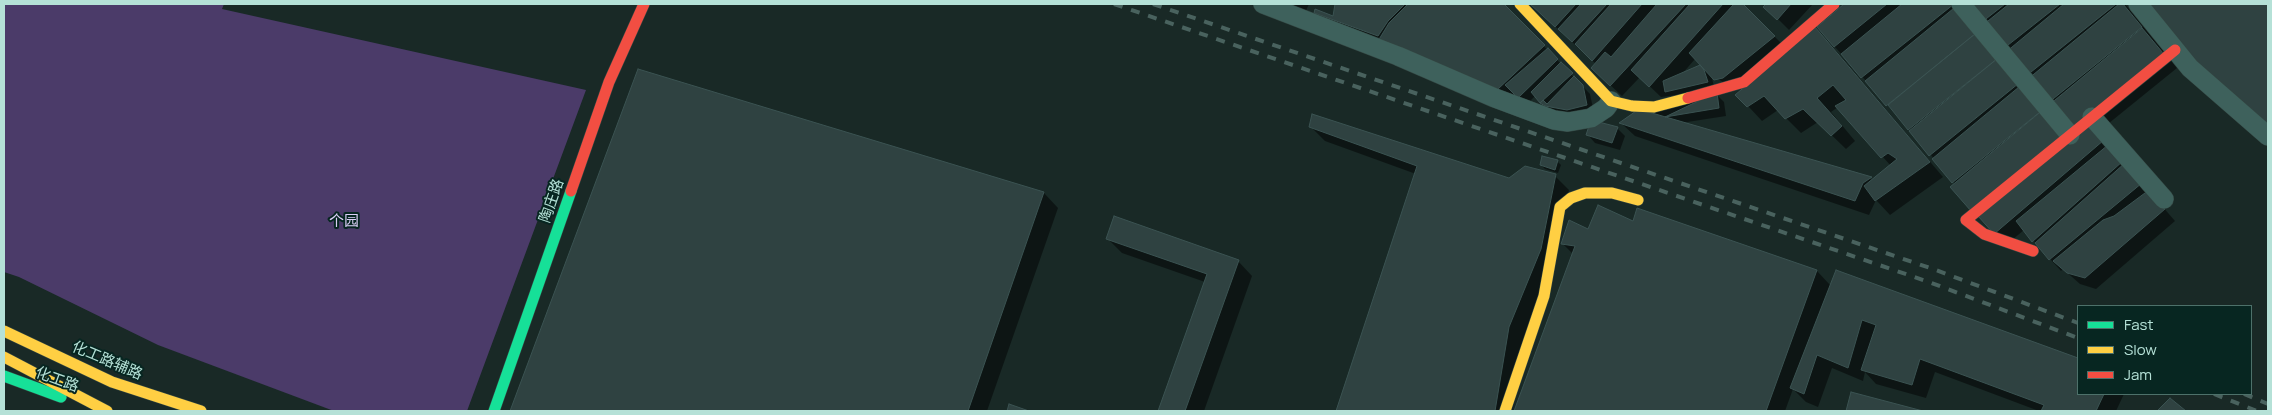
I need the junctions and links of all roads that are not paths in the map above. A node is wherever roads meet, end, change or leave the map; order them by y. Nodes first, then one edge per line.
1 (644, 4) edge
2 (1263, 4) edge
3 (1520, 4) edge
4 (1834, 4) edge
5 (1961, 4) edge
6 (2138, 4) edge
7 (2175, 50) junction
8 (1611, 101) junction
9 (2092, 117) junction
10 (2070, 135) junction
11 (2268, 136) edge
12 (1638, 200) dead end
13 (2164, 200) dead end
14 (2033, 251) dead end
15 (4, 331) edge
16 (4, 356) edge
17 (4, 376) edge
18 (100, 411) edge
19 (107, 411) edge
20 (201, 411) edge
21 (494, 411) edge
22 (1505, 411) edge

1 - 21 main road, 陶庄路
2 - 8 street
3 - 8 main road
4 - 8 main road
5 - 10 street
6 - 7 street
7 - 9 main road
7 - 11 street
9 - 10 main road
9 - 13 street
10 - 14 main road
12 - 22 main road
15 - 20 main road, 化工路辅路
16 - 19 main road
17 - 18 main road, 化工路

